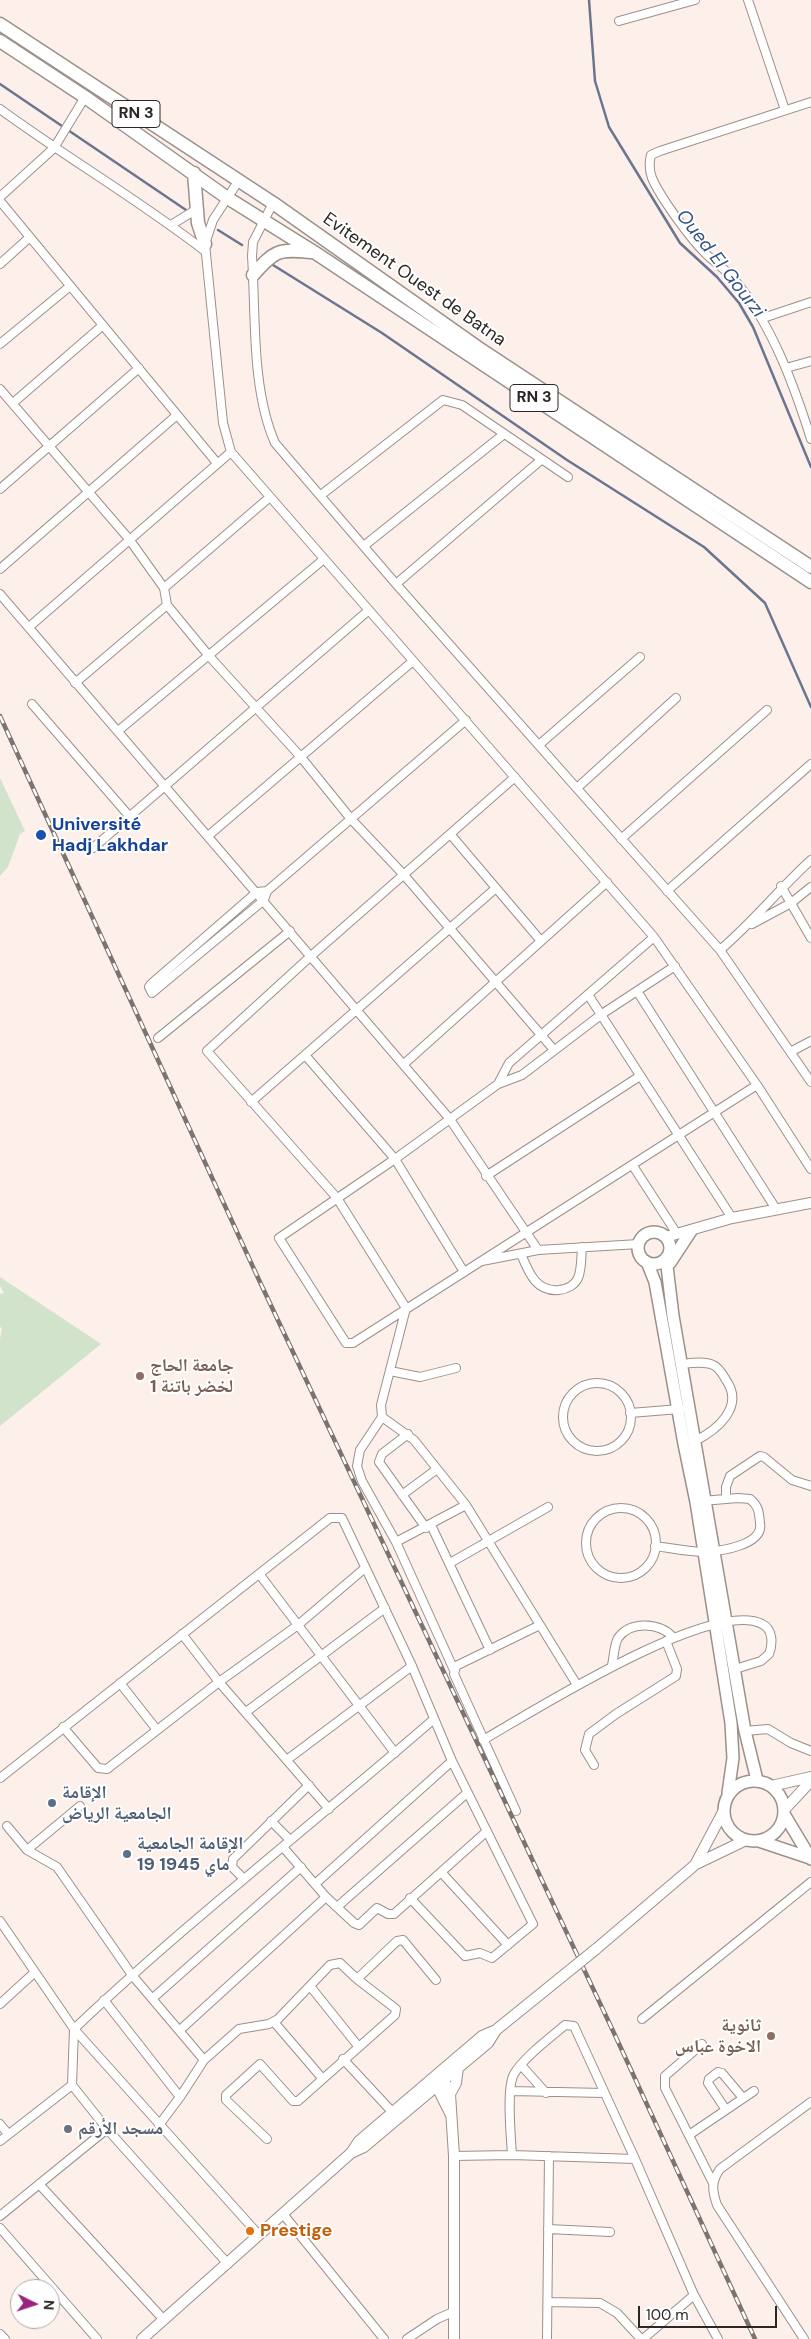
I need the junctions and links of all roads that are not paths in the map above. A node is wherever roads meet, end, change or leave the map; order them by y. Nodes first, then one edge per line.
1 (695, 0) edge
2 (748, 0) edge
3 (619, 21) dead end
4 (0, 24) edge
5 (0, 41) edge
6 (85, 97) junction
7 (811, 102) edge
8 (0, 109) edge
9 (785, 110) junction
10 (54, 148) junction
11 (194, 174) junction
12 (239, 180) junction
13 (226, 197) junction
14 (0, 199) edge
15 (273, 203) junction
16 (197, 209) junction
17 (263, 222) junction
18 (171, 225) junction
19 (30, 237) junction
20 (205, 248) junction
21 (314, 252) junction
22 (0, 264) edge
23 (253, 275) junction
24 (69, 287) junction
25 (811, 302) edge
26 (763, 318) junction
27 (102, 325) junction
28 (0, 344) edge
29 (811, 361) edge
30 (139, 368) junction
31 (786, 368) junction
32 (0, 389) edge
33 (13, 403) junction
34 (177, 415) junction
35 (808, 417) edge
36 (504, 434) junction
37 (811, 439) edge
38 (49, 446) junction
39 (231, 452) junction
40 (541, 460) junction
41 (217, 463) junction
42 (568, 477) dead end
43 (0, 488) edge
44 (89, 492) junction
45 (321, 495) junction
46 (270, 497) junction
47 (129, 539) junction
48 (365, 545) junction
49 (324, 559) junction
50 (0, 569) edge
51 (809, 573) edge
52 (396, 584) junction
53 (164, 588) junction
54 (0, 594) edge
55 (167, 605) junction
56 (369, 610) junction
57 (29, 627) junction
58 (209, 656) junction
59 (640, 657) dead end
60 (413, 661) junction
61 (75, 683) junction
62 (676, 698) dead end
63 (32, 704) dead end
64 (255, 707) junction
65 (767, 710) dead end
66 (466, 720) junction
67 (118, 731) junction
68 (540, 744) junction
69 (300, 756) junction
70 (811, 764) edge
71 (515, 777) junction
72 (165, 786) junction
73 (577, 788) junction
74 (130, 816) junction
75 (351, 818) junction
76 (451, 834) junction
77 (208, 836) junction
78 (621, 838) junction
79 (94, 848) dead end
80 (811, 860) edge
81 (404, 875) junction
82 (607, 882) junction
83 (781, 886) junction
84 (811, 887) edge
85 (496, 888) junction
86 (267, 891) junction
87 (667, 891) junction
88 (256, 892) junction
89 (264, 900) junction
90 (791, 903) junction
91 (748, 926) junction
92 (450, 929) junction
93 (290, 931) junction
94 (654, 937) junction
95 (811, 938) edge
96 (541, 941) junction
97 (720, 950) junction
98 (312, 956) junction
99 (675, 966) junction
100 (495, 981) junction
101 (637, 991) junction
102 (589, 996) junction
103 (358, 1009) junction
104 (602, 1014) junction
105 (541, 1034) junction
106 (158, 1038) dead end
107 (811, 1041) edge
108 (554, 1050) junction
109 (792, 1051) junction
110 (305, 1055) junction
111 (404, 1064) junction
112 (640, 1076) junction
113 (811, 1082) edge
114 (498, 1084) junction
115 (757, 1085) junction
116 (251, 1102) junction
117 (714, 1114) junction
118 (449, 1118) junction
119 (679, 1137) junction
120 (395, 1159) junction
121 (632, 1166) junction
122 (811, 1169) edge
123 (486, 1176) junction
124 (337, 1198) junction
125 (811, 1203) edge
126 (776, 1209) junction
127 (732, 1218) junction
128 (690, 1231) junction
129 (524, 1232) junction
130 (672, 1235) junction
131 (639, 1244) junction
132 (582, 1246) junction
133 (538, 1250) junction
134 (521, 1254) junction
135 (666, 1258) junction
136 (479, 1262) junction
137 (647, 1262) junction
138 (666, 1271) junction
139 (464, 1272) junction
140 (406, 1308) junction
141 (682, 1364) junction
142 (456, 1368) dead end
143 (390, 1371) junction
144 (684, 1408) junction
145 (630, 1413) junction
146 (382, 1417) junction
147 (408, 1434) junction
148 (695, 1441) junction
149 (438, 1469) junction
150 (811, 1486) edge
151 (402, 1495) junction
152 (726, 1498) junction
153 (701, 1501) junction
154 (466, 1505) junction
155 (548, 1507) dead end
156 (429, 1526) junction
157 (488, 1540) junction
158 (396, 1542) junction
159 (655, 1546) junction
160 (709, 1551) junction
161 (450, 1563) junction
162 (365, 1568) junction
163 (260, 1575) junction
164 (385, 1608) junction
165 (721, 1624) junction
166 (298, 1625) junction
167 (540, 1625) junction
168 (182, 1634) junction
169 (669, 1639) junction
170 (490, 1650) junction
171 (322, 1654) junction
172 (612, 1665) junction
173 (412, 1666) junction
174 (734, 1669) junction
175 (454, 1670) junction
176 (220, 1682) junction
177 (120, 1683) junction
178 (577, 1685) junction
179 (359, 1706) junction
180 (246, 1712) junction
181 (434, 1719) junction
182 (63, 1727) junction
183 (157, 1730) junction
184 (745, 1731) junction
185 (483, 1740) junction
186 (811, 1751) edge
187 (395, 1753) junction
188 (288, 1759) junction
189 (452, 1761) junction
190 (594, 1765) dead end
191 (811, 1777) edge
192 (0, 1778) edge
193 (757, 1780) junction
194 (811, 1781) edge
195 (309, 1785) junction
196 (771, 1786) junction
197 (467, 1793) junction
198 (728, 1793) junction
199 (80, 1806) dead end
200 (329, 1809) junction
201 (516, 1811) dead end
202 (723, 1812) junction
203 (784, 1812) junction
204 (271, 1821) junction
205 (7, 1826) dead end
206 (486, 1832) junction
207 (290, 1840) junction
208 (746, 1840) junction
209 (758, 1841) junction
210 (283, 1847) junction
211 (27, 1850) junction
212 (810, 1858) edge
213 (696, 1864) junction
214 (301, 1867) junction
215 (440, 1872) junction
216 (243, 1878) junction
217 (811, 1882) edge
218 (315, 1884) junction
219 (326, 1897) junction
220 (410, 1898) junction
221 (337, 1907) junction
222 (0, 1921) edge
223 (2, 1930) edge
224 (508, 1945) junction
225 (35, 1972) junction
226 (132, 1975) junction
227 (357, 1979) junction
228 (436, 1980) dead end
229 (310, 1986) junction
230 (153, 1998) junction
231 (104, 2000) junction
232 (0, 2004) edge
233 (642, 2019) dead end
234 (274, 2022) junction
235 (74, 2029) junction
236 (180, 2030) junction
237 (496, 2030) junction
238 (702, 2044) dead end
239 (358, 2046) junction
240 (343, 2059) junction
241 (204, 2060) junction
242 (521, 2065) junction
243 (458, 2067) junction
244 (322, 2078) junction
245 (438, 2079) junction
246 (72, 2085) junction
247 (754, 2091) dead end
248 (511, 2092) junction
249 (546, 2092) junction
250 (604, 2093) junction
251 (425, 2096) junction
252 (180, 2097) junction
253 (446, 2098) junction
254 (744, 2098) junction
255 (811, 2102) edge
256 (726, 2110) junction
257 (396, 2116) junction
258 (0, 2124) edge
259 (158, 2125) junction
260 (108, 2129) junction
261 (8, 2134) junction
262 (689, 2135) junction
263 (267, 2139) dead end
264 (0, 2141) edge
265 (512, 2155) junction
266 (454, 2156) junction
267 (549, 2156) junction
268 (635, 2158) junction
269 (713, 2183) junction
270 (39, 2184) junction
271 (283, 2214) junction
272 (0, 2216) edge
273 (0, 2228) edge
274 (548, 2229) junction
275 (610, 2232) dead end
276 (259, 2235) junction
277 (228, 2264) junction
278 (694, 2295) junction
279 (548, 2302) junction
280 (455, 2311) junction
281 (164, 2320) junction
282 (0, 2334) edge
283 (412, 2338) edge
284 (5, 2339) edge
285 (97, 2339) edge
286 (142, 2339) edge
287 (384, 2339) edge
288 (454, 2339) edge
289 (547, 2339) edge
290 (642, 2339) edge
291 (718, 2339) edge
292 (804, 2339) edge

1 - 3 street
2 - 9 street
4 - 12 highway, Evitement Ouest de Batna / RN 3
5 - 6 highway, Evitement Ouest de Batna / RN 3
6 - 10 street
6 - 11 highway, Evitement Ouest de Batna / RN 3
7 - 9 street
8 - 10 street
9 - 26 street
10 - 14 street
10 - 18 street
11 - 13 highway, Evitement Ouest de Batna / RN 3
11 - 16 highway
12 - 13 street
12 - 15 highway, Evitement Ouest de Batna / RN 3
13 - 17 highway, Evitement Ouest de Batna / RN 3
13 - 20 street
14 - 19 street
15 - 17 street
15 - 51 highway, Evitement Ouest de Batna / RN 3
16 - 18 street
16 - 20 highway
17 - 21 highway, Evitement Ouest de Batna / RN 3
17 - 23 street
18 - 20 street
19 - 22 street
19 - 24 street
20 - 39 street
21 - 23 highway
21 - 51 highway, Evitement Ouest de Batna / RN 3
23 - 45 street
24 - 27 street
24 - 28 street
25 - 26 street
26 - 31 street
27 - 30 street
27 - 33 street
29 - 31 street
30 - 34 street
30 - 38 street
31 - 35 street
32 - 33 street
33 - 38 street
34 - 41 street
34 - 44 street
35 - 37 street
36 - 40 street
36 - 45 street
36 - 48 street
38 - 43 street
38 - 44 street
39 - 41 street
39 - 46 street
40 - 42 street
40 - 52 street
41 - 47 street
44 - 47 street
44 - 50 street
45 - 48 street
46 - 49 street
46 - 53 street
47 - 53 street
47 - 57 street
48 - 52 street
49 - 56 street
49 - 58 street
52 - 68 street
53 - 55 street
54 - 57 street
55 - 58 street
55 - 61 street
56 - 60 street
56 - 64 street
57 - 61 street
58 - 64 street
58 - 67 street
59 - 68 street
60 - 66 street
60 - 69 street
61 - 67 street
62 - 73 street
63 - 74 street
64 - 69 street
64 - 72 street
65 - 78 street
66 - 71 street
66 - 75 street
67 - 72 street
68 - 73 street
69 - 75 street
69 - 77 street
70 - 87 street
71 - 76 street
71 - 82 street
72 - 74 street
72 - 77 street
73 - 78 street
74 - 79 street
75 - 81 street
75 - 86 street
76 - 81 street
76 - 85 street
77 - 88 street
78 - 87 street
80 - 83 street
81 - 92 street
81 - 98 street
82 - 94 street
82 - 96 street
83 - 90 street
83 - 91 street
84 - 90 street
85 - 92 street
85 - 96 street
86 - 88 street
86 - 89 street
87 - 97 street
88 - 89 street
88 - 89 street
89 - 93 street
90 - 91 street
90 - 95 street
91 - 97 street
92 - 100 street
92 - 103 street
93 - 98 street
93 - 106 street
94 - 99 street
94 - 102 street
96 - 100 street
97 - 109 street
98 - 103 street
98 - 116 street
99 - 101 street
99 - 115 street
100 - 105 street
100 - 111 street
101 - 104 street
101 - 117 street
102 - 104 street
102 - 105 street
103 - 110 street
103 - 111 street
104 - 108 street
104 - 112 street
105 - 108 street
105 - 114 street
107 - 109 street
108 - 114 street
109 - 113 street
110 - 116 street
110 - 120 street
111 - 118 street
112 - 119 street
112 - 123 street
114 - 118 street
115 - 117 street
115 - 122 street
116 - 124 street
117 - 119 street
117 - 126 street
118 - 120 street
118 - 123 street
119 - 121 street
119 - 127 street
120 - 124 street
120 - 139 street
121 - 129 street
121 - 130 street
123 - 129 street
124 - 140 street
124 - 140 street
125 - 126 street
126 - 127 street
127 - 128 street
128 - 130 street
128 - 138 main road
129 - 133 street
129 - 136 street
130 - 131 main road
130 - 135 main road
131 - 132 street
131 - 137 main road
132 - 133 street
132 - 134 street
133 - 134 street
134 - 136 street
135 - 137 main road
135 - 138 main road
136 - 139 street
137 - 144 main road
138 - 141 main road
139 - 140 street
140 - 143 street
141 - 144 main road
141 - 148 street
142 - 143 street
143 - 146 street
144 - 145 street
144 - 148 main road
144 - 153 main road
145 - 145 street
146 - 147 street
146 - 158 street
147 - 149 street
147 - 151 street
148 - 153 main road
149 - 151 street
149 - 154 street
150 - 152 street
151 - 156 street
152 - 153 street
152 - 160 street
153 - 160 main road
154 - 156 street
154 - 157 street
155 - 157 street
156 - 158 street
156 - 161 street
157 - 161 street
157 - 167 street
158 - 175 street
159 - 159 street
159 - 160 street
160 - 165 main road
161 - 170 street
162 - 163 street
162 - 164 street
162 - 166 street
163 - 166 street
163 - 168 street
164 - 171 street
164 - 173 street
165 - 169 street
165 - 174 main road
165 - 174 street
165 - 198 main road
166 - 171 street
166 - 176 street
167 - 170 street
167 - 178 street
168 - 176 street
168 - 177 street
169 - 172 street
169 - 172 street
169 - 190 street
170 - 175 street
171 - 179 street
171 - 180 street
172 - 178 street
173 - 179 street
173 - 181 street
174 - 184 main road
175 - 185 street
176 - 180 street
176 - 183 street
177 - 182 street
177 - 183 street
178 - 185 street
179 - 187 street
179 - 188 street
180 - 188 street
181 - 187 street
181 - 189 street
182 - 183 street
182 - 192 street
184 - 186 street
184 - 193 main road
185 - 201 street
187 - 200 street
188 - 195 street
189 - 197 street
189 - 218 street
191 - 196 street
193 - 196 main road
193 - 198 main road
194 - 203 street
195 - 200 street
195 - 204 street
196 - 203 main road
197 - 206 street
197 - 221 street
198 - 202 main road
199 - 211 street
200 - 207 street
202 - 208 main road
202 - 213 street
203 - 209 main road
203 - 212 main road
204 - 207 street
204 - 216 street
205 - 211 street
206 - 215 street
206 - 224 street
207 - 210 street
208 - 209 main road
208 - 213 street
209 - 212 main road
210 - 214 street
210 - 216 street
211 - 226 street
213 - 237 street, bridge
214 - 218 street
214 - 230 street
215 - 220 street
215 - 224 street
216 - 226 street
217 - 233 street
218 - 219 street
219 - 221 street
219 - 236 street
220 - 221 street
220 - 224 street
222 - 223 street
223 - 225 street
225 - 232 street
225 - 235 street
226 - 230 street
226 - 231 street
227 - 228 street
227 - 229 street
227 - 239 street
229 - 234 street
229 - 239 street
230 - 236 street
231 - 235 street
231 - 252 street
234 - 241 street
234 - 244 street
235 - 246 street
235 - 259 street
236 - 241 street
237 - 243 street
237 - 245 street
238 - 262 street
239 - 240 street
240 - 244 street
240 - 257 street
241 - 252 street
242 - 248 street
242 - 249 street
242 - 250 street
243 - 245 street
243 - 253 street
244 - 263 street
245 - 251 street
245 - 253 street
245 - 257 street
246 - 260 street
246 - 261 street
247 - 254 street
248 - 249 street
248 - 265 street
249 - 250 street
250 - 268 street
251 - 253 street
251 - 257 street
252 - 259 street
253 - 266 street
254 - 256 street
254 - 256 street
255 - 269 street
256 - 262 street
257 - 271 street
258 - 261 street
259 - 276 street
260 - 270 street
260 - 277 street
261 - 264 street
262 - 269 street
265 - 266 street
265 - 267 street
266 - 280 street
267 - 268 street
267 - 274 street
268 - 278 street
269 - 292 street
270 - 272 street
270 - 281 street
271 - 276 street
271 - 287 street
273 - 285 street
274 - 275 street
274 - 279 street
276 - 277 street
277 - 281 street
278 - 290 street
278 - 291 street
279 - 289 street
279 - 290 street
280 - 283 street
280 - 288 street
281 - 286 street
282 - 284 street

